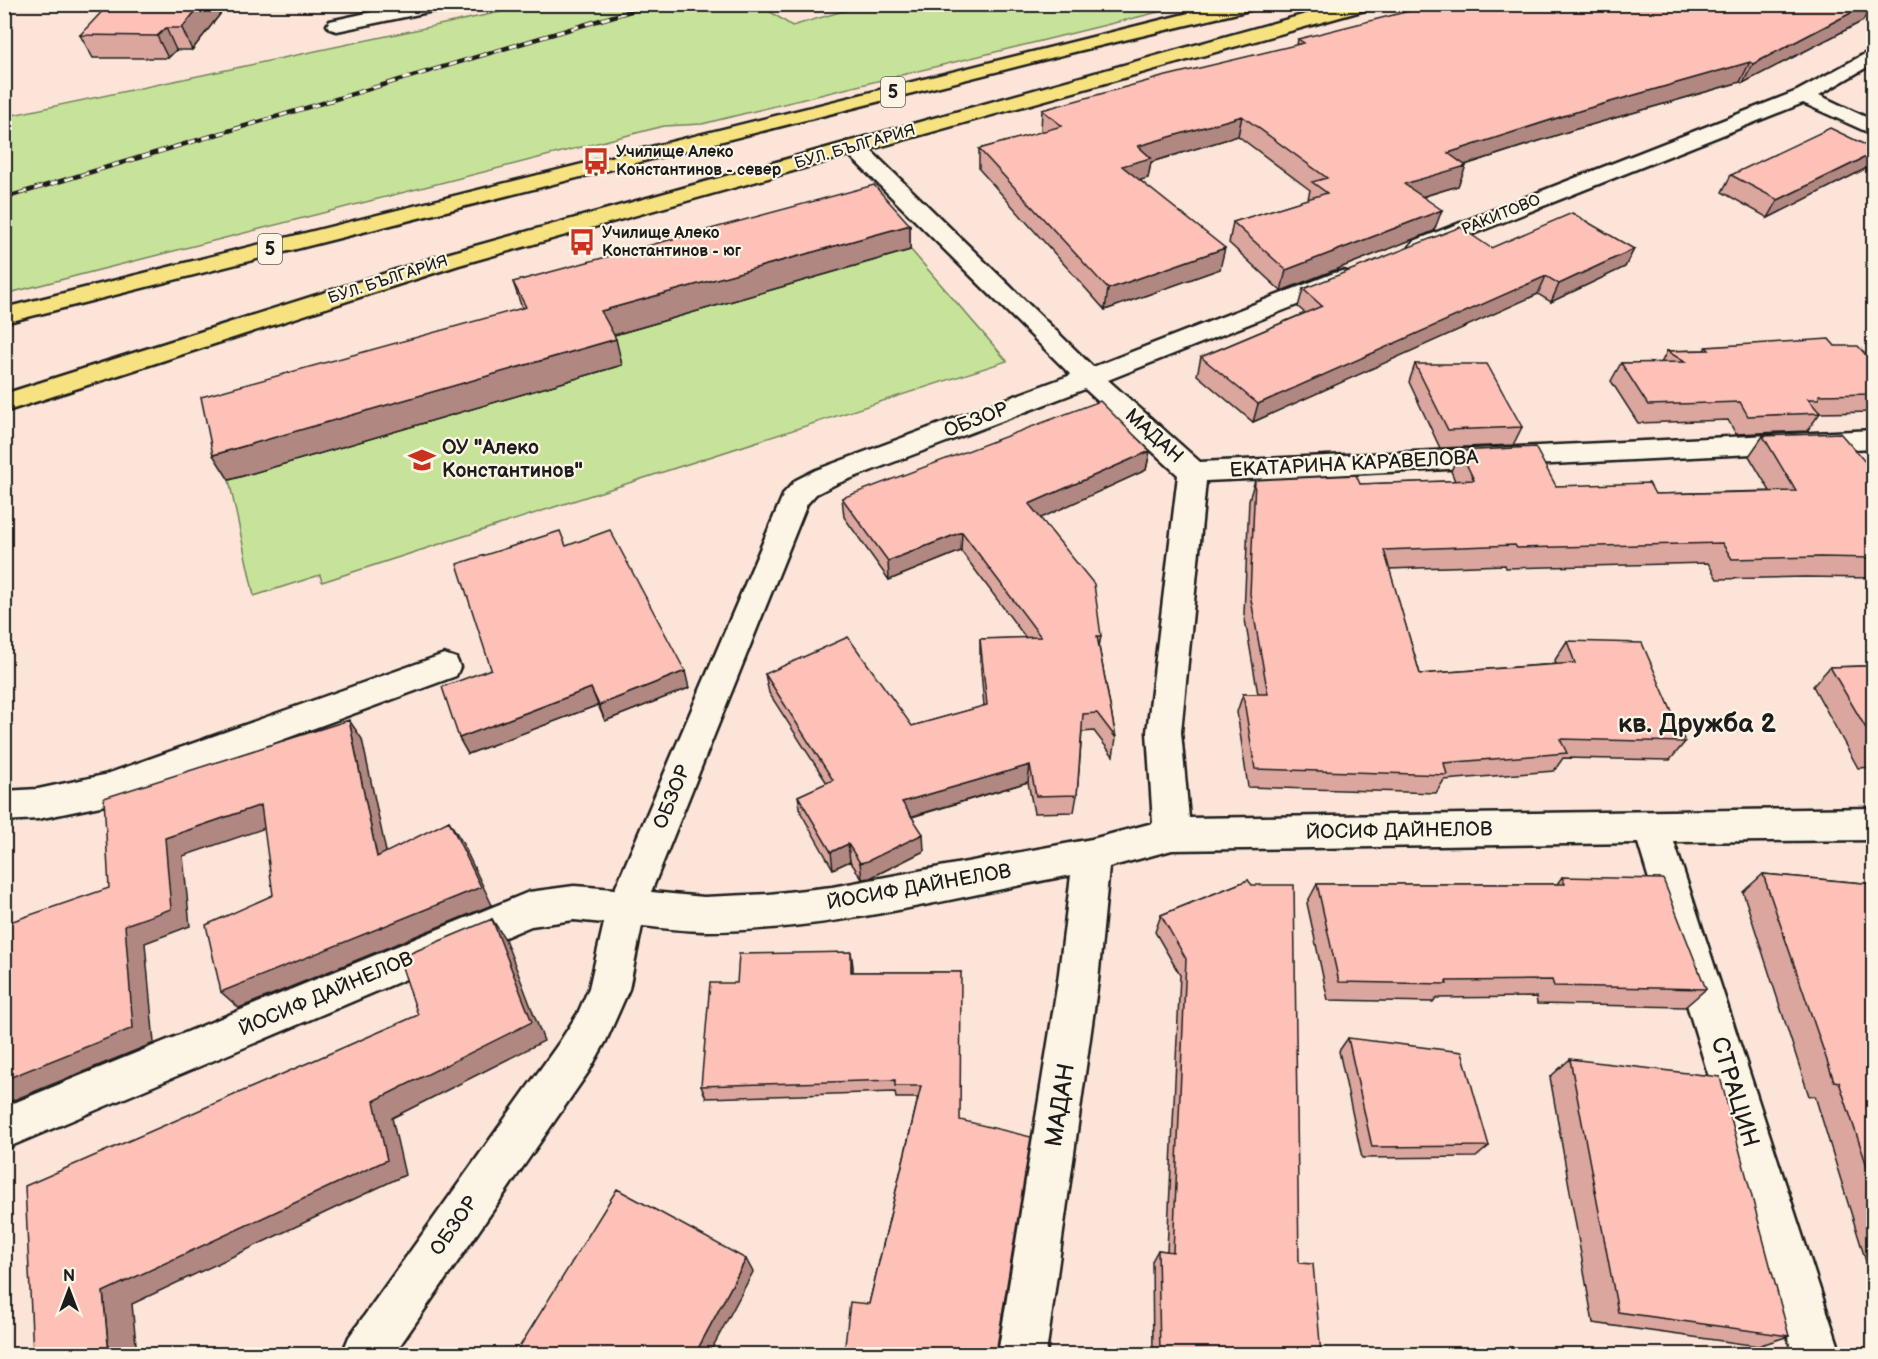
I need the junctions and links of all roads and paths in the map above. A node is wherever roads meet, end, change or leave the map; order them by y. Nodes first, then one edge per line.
1 (438, 4) edge
2 (1251, 4) edge
3 (1365, 4) edge
4 (337, 25) dead end
5 (1874, 54) edge
6 (1804, 95) junction
7 (1874, 129) edge
8 (854, 147) junction
9 (1397, 256) edge
10 (1364, 269) edge
11 (4, 316) edge
12 (1089, 378) junction
13 (4, 404) edge
14 (1874, 439) edge
15 (1194, 472) junction
16 (444, 667) dead end
17 (4, 806) edge
18 (1874, 824) edge
19 (1652, 829) junction
20 (1173, 834) junction
21 (1092, 855) junction
22 (627, 906) junction
23 (4, 1128) edge
24 (366, 1354) edge
25 (1022, 1354) edge
26 (1817, 1354) edge

1 - 4 street
2 - 11 highway, 5
3 - 8 highway, БУЛ. БЪЛГАРИЯ / 5
5 - 6 street, РАКИТОВО
6 - 7 street
6 - 9 street, РАКИТОВО
8 - 12 street, МАДАН
8 - 13 highway, БУЛ. БЪЛГАРИЯ / 5
10 - 12 street
12 - 15 street, МАДАН
12 - 22 street, ОБЗОР
14 - 15 street, ЕКАТАРИНА КАРАВЕЛОВА
15 - 20 street, МАДАН
16 - 17 street
18 - 19 street, ЙОСИФ ДАЙНЕЛОВ
19 - 20 street, ЙОСИФ ДАЙНЕЛОВ
19 - 26 street, СТРАЦИН
20 - 21 street, ЙОСИФ ДАЙНЕЛОВ
21 - 22 street, ЙОСИФ ДАЙНЕЛОВ
21 - 25 street, МАДАН
22 - 23 street, ЙОСИФ ДАЙНЕЛОВ
22 - 24 street, ОБЗОР

